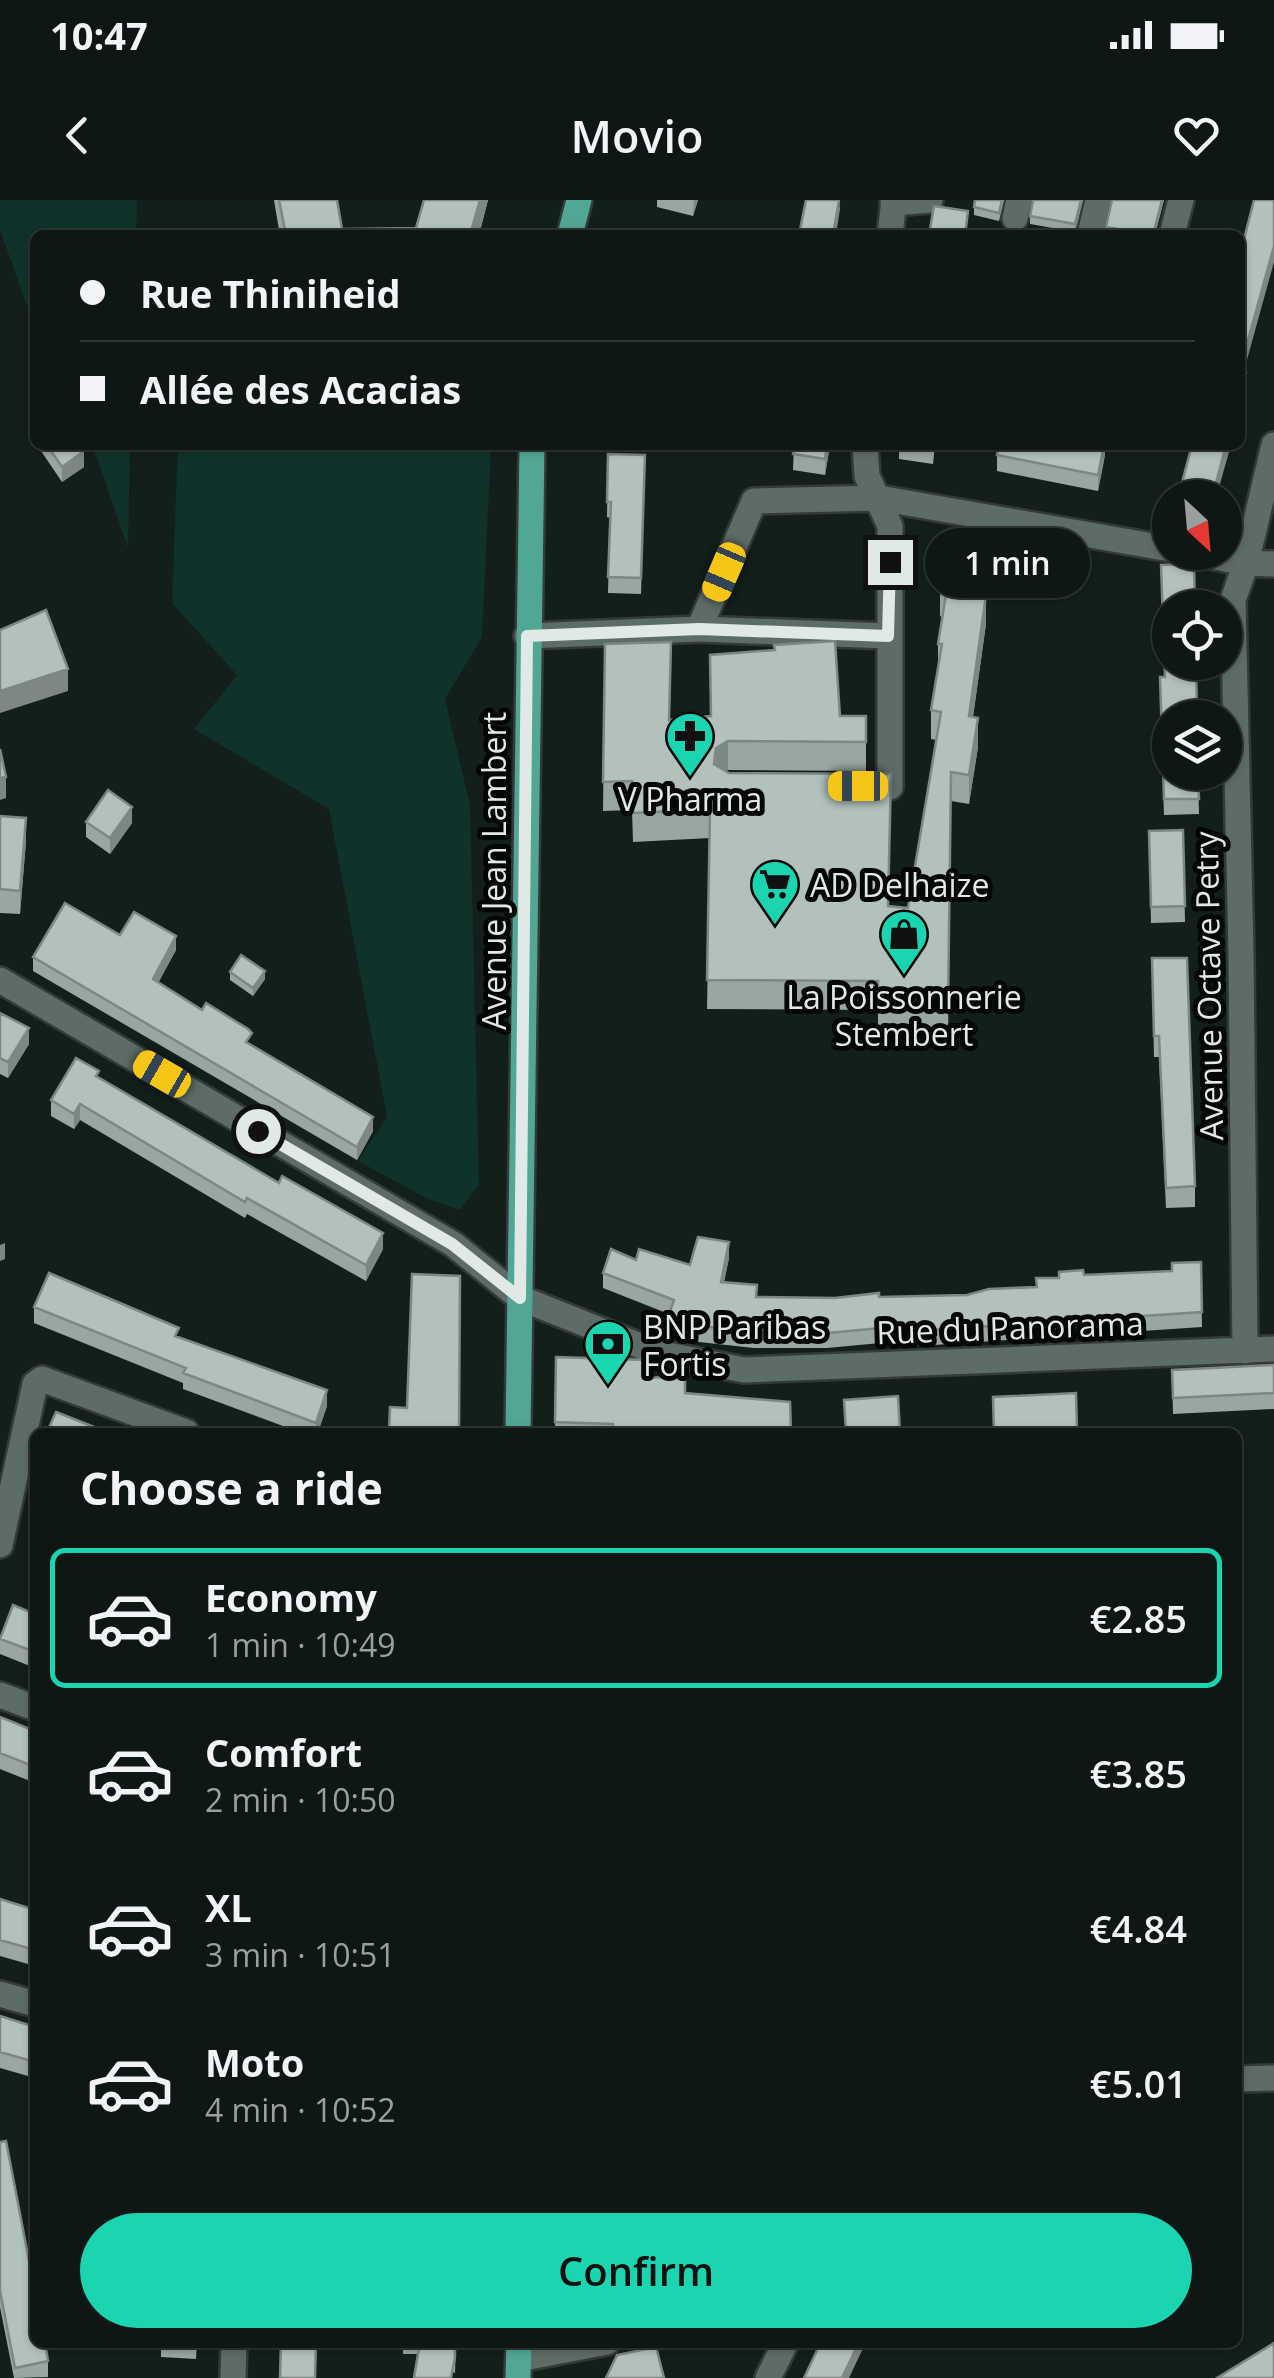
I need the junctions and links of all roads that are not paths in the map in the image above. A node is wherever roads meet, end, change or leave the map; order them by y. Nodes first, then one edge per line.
1 (579, 200) edge
2 (930, 200) edge
3 (1098, 200) edge
4 (1181, 200) edge
5 (894, 201) edge
6 (571, 230) edge
7 (891, 230) edge
8 (1091, 230) dead end
9 (1173, 230) edge
10 (1274, 445) edge
11 (532, 450) edge
12 (865, 450) edge
13 (879, 498) junction
14 (1152, 546) edge
15 (1242, 562) edge
16 (1246, 563) junction
17 (1274, 564) edge
18 (699, 629) junction
19 (527, 636) junction
20 (888, 636) junction
21 (854, 786) edge
22 (0, 980) edge
23 (520, 1298) junction
24 (1274, 1350) edge
25 (1244, 1351) junction
26 (175, 1428) edge
27 (518, 1428) edge
28 (0, 1545) edge
29 (0, 1694) edge
30 (30, 1706) edge
31 (0, 1994) edge
32 (30, 2003) edge
33 (1242, 2078) edge
34 (1274, 2078) edge
35 (234, 2348) edge
36 (578, 2348) edge
37 (783, 2348) edge
38 (519, 2360) edge
39 (233, 2378) edge
40 (768, 2378) edge

1 - 6 main road
2 - 5 street
3 - 8 street
4 - 9 street
5 - 7 street
10 - 16 street, Avenue Octave Petry
11 - 19 main road, Avenue Jean Lambert
12 - 13 street
13 - 14 street
13 - 18 street
13 - 20 street
15 - 16 street
16 - 17 street
16 - 25 street, Avenue Octave Petry
18 - 19 street
18 - 20 street
19 - 23 main road, Avenue Jean Lambert
20 - 21 street
22 - 23 street, Rue du Panorama
23 - 25 street, Rue du Panorama
23 - 27 main road, Avenue Jean Lambert
24 - 25 street, Rue du Panorama
26 - 28 street
29 - 30 street
31 - 32 street
33 - 34 street
35 - 39 street
36 - 38 street
37 - 40 street

